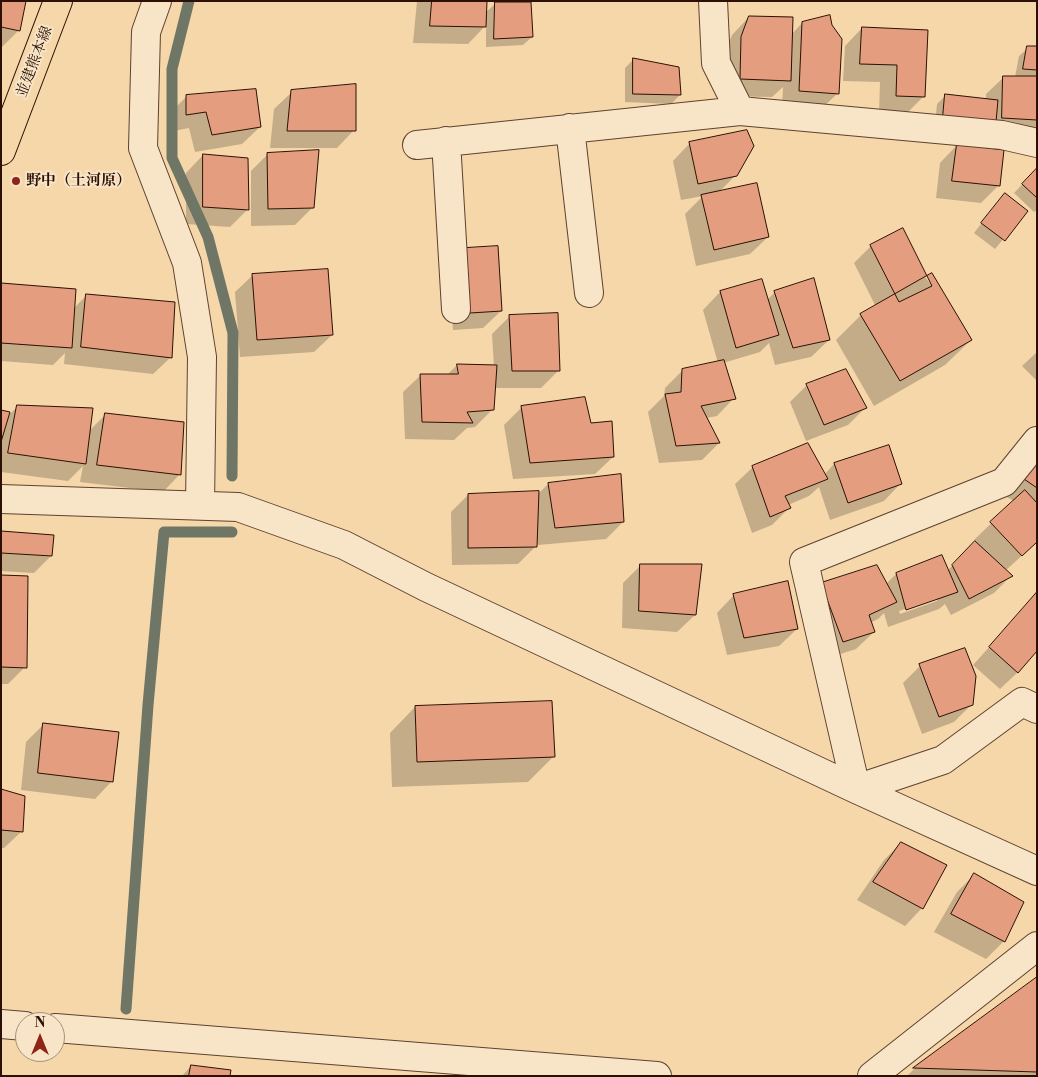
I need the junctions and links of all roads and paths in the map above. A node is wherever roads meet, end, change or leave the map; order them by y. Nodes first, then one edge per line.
1 (58, 1) edge
2 (157, 1) edge
3 (713, 1) edge
4 (740, 111) junction
5 (570, 128) junction
6 (446, 141) junction
7 (1037, 143) edge
8 (416, 144) dead end
9 (1, 151) edge
10 (589, 293) dead end
11 (456, 309) dead end
12 (1037, 441) edge
13 (1, 500) edge
14 (200, 506) junction
15 (1029, 706) edge
16 (856, 789) junction
17 (1037, 871) edge
18 (1037, 946) edge
19 (1, 1024) edge
20 (15, 1025) edge
21 (65, 1029) edge
22 (657, 1076) edge
23 (872, 1076) edge

1 - 9 main road, 並建熊本線
2 - 14 street
3 - 4 street
4 - 5 street
4 - 7 street
5 - 6 street
5 - 10 street
6 - 8 street
6 - 11 street
12 - 16 street
13 - 14 street
14 - 16 street
15 - 16 street
16 - 17 street
18 - 23 street
19 - 20 street
21 - 22 street

